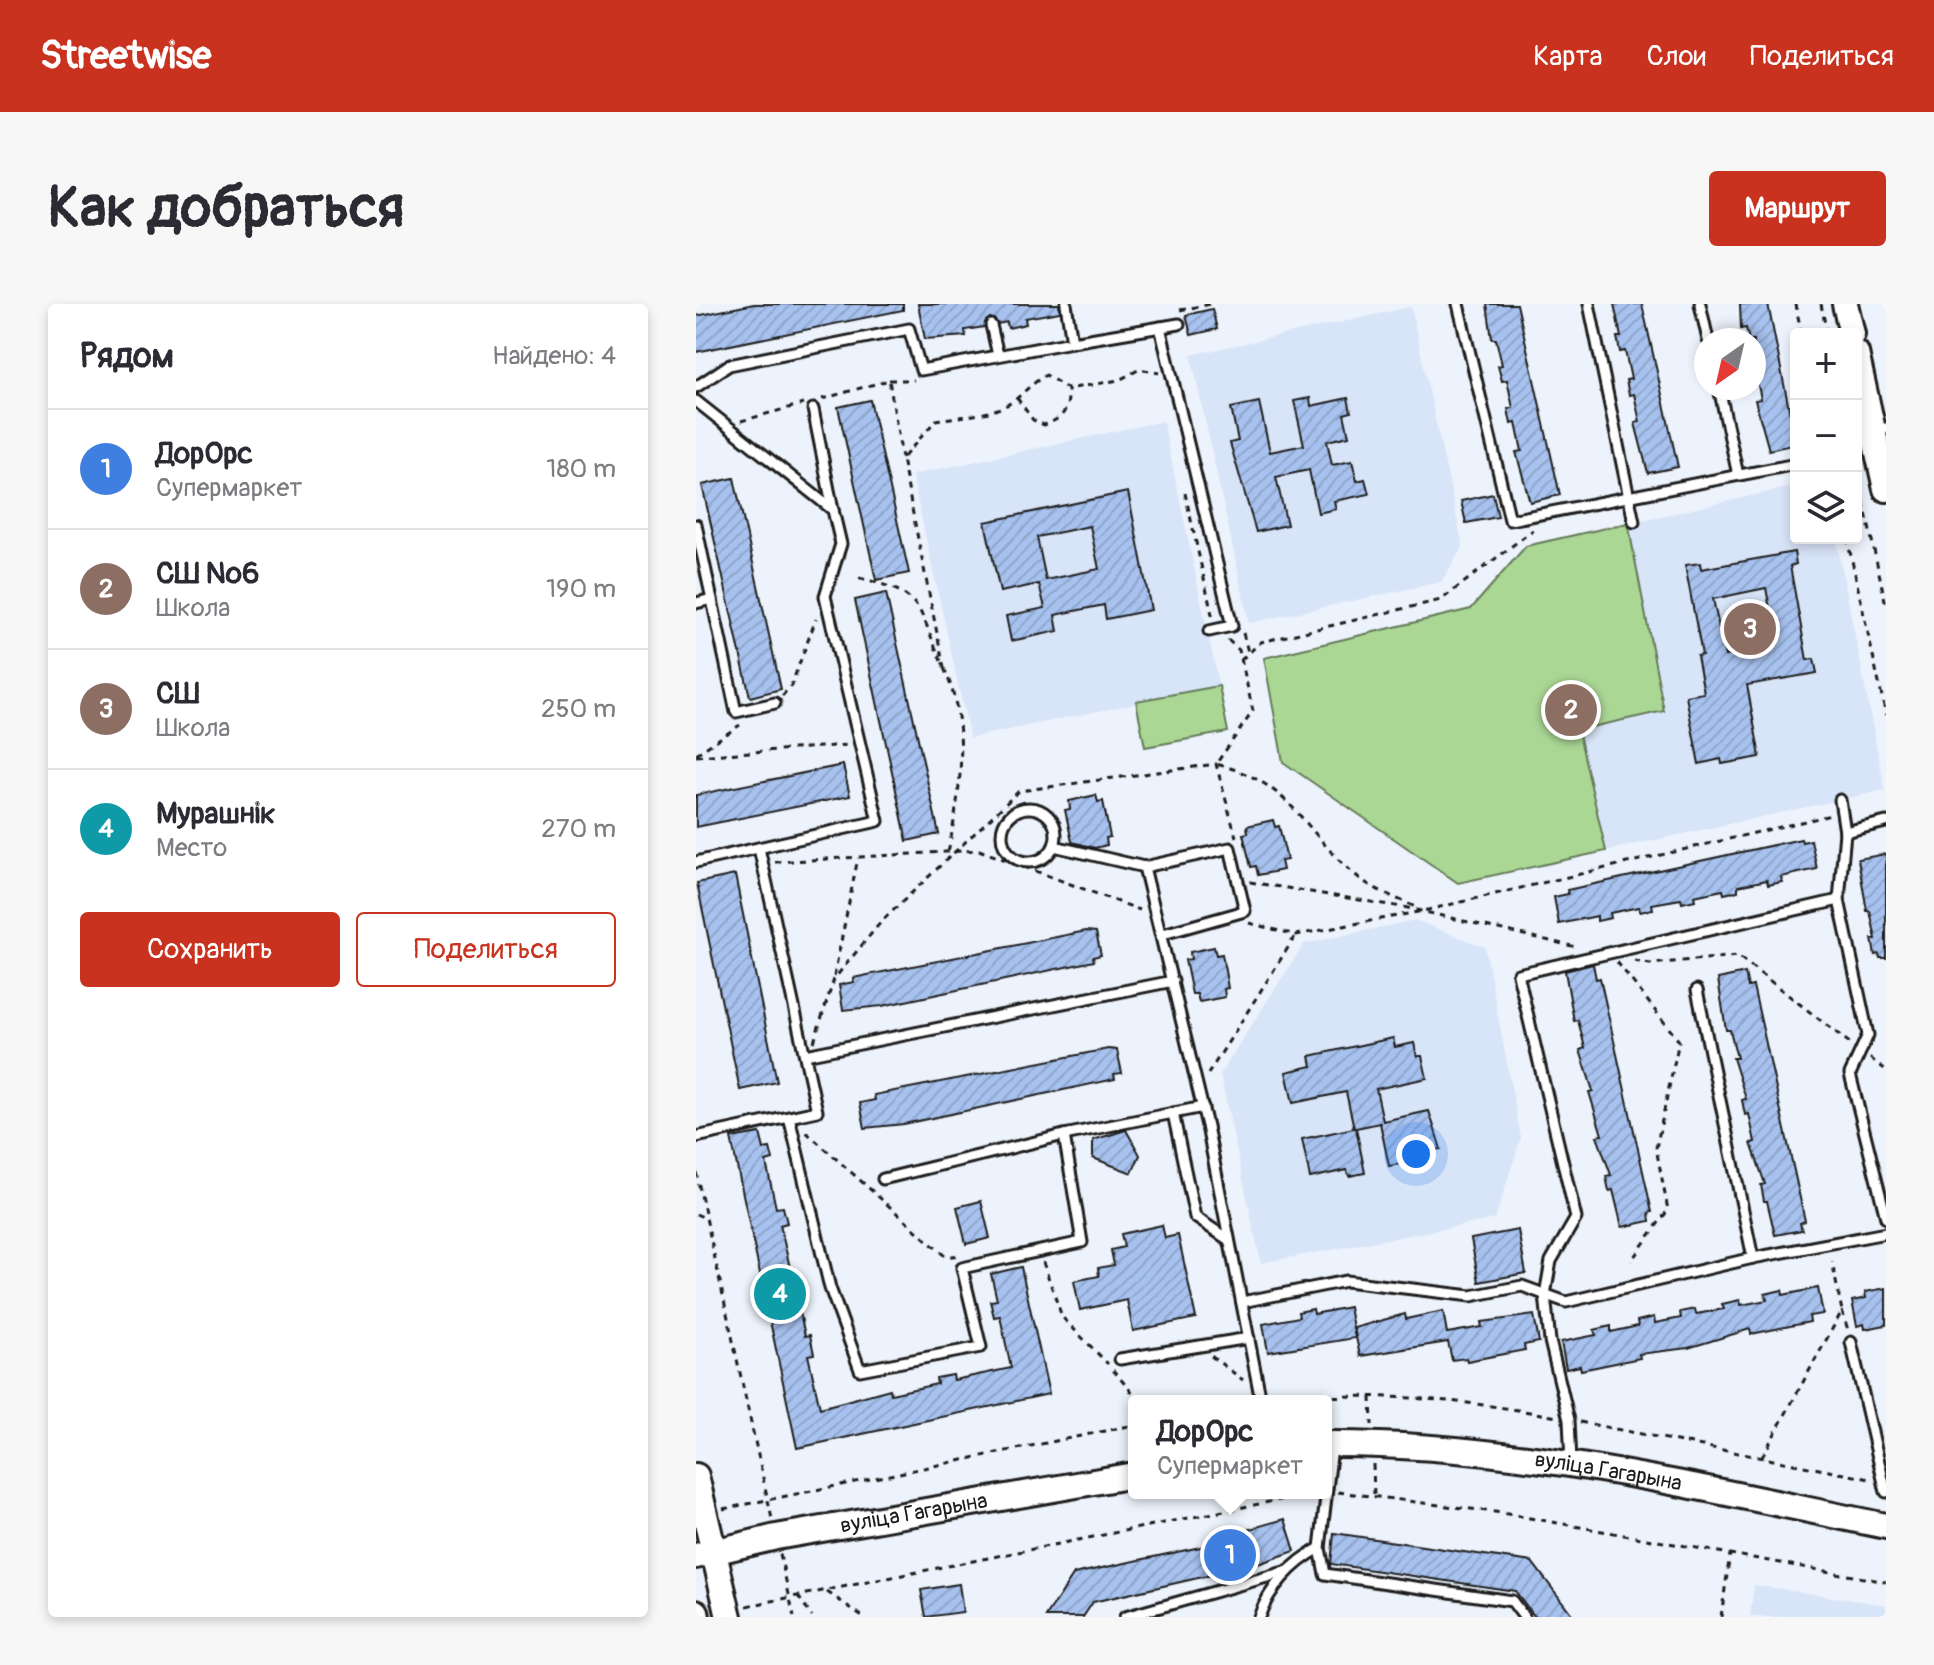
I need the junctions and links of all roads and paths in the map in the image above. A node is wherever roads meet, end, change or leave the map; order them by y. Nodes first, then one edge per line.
1 (1066, 304) edge
2 (1211, 304) edge
3 (1458, 304) edge
4 (1589, 304) edge
5 (1700, 304) edge
6 (1795, 304) edge
7 (1821, 304) edge
8 (1845, 304) edge
9 (1181, 310) dead end
10 (1179, 324) dead end
11 (991, 325) dead end
12 (1160, 327) junction
13 (1705, 328) edge
14 (1801, 328) edge
15 (1826, 328) edge
16 (1851, 328) edge
17 (1072, 342) junction
18 (998, 355) junction
19 (1862, 384) edge
20 (696, 387) edge
21 (1162, 387) dead end
22 (1068, 389) junction
23 (1017, 398) junction
24 (1722, 400) edge
25 (696, 401) edge
26 (813, 409) dead end
27 (726, 425) junction
28 (1872, 436) edge
29 (902, 459) junction
30 (1790, 465) edge
31 (1857, 472) edge
32 (1738, 475) junction
33 (1886, 489) edge
34 (1185, 493) dead end
35 (1626, 498) junction
36 (833, 510) junction
37 (1634, 522) dead end
38 (696, 525) edge
39 (1545, 527) dead end
40 (1848, 544) edge
41 (859, 578) dead end
42 (825, 596) junction
43 (712, 599) junction
44 (696, 603) edge
45 (1886, 605) edge
46 (1212, 630) junction
47 (1241, 660) junction
48 (944, 668) junction
49 (775, 703) joint
50 (1886, 715) edge
51 (749, 720) dead end
52 (860, 744) junction
53 (696, 755) edge
54 (1216, 764) junction
55 (1840, 800) dead end
56 (1842, 812) junction
57 (1886, 822) edge
58 (1845, 832) junction
59 (1236, 838) dead end
60 (1054, 846) junction
61 (759, 848) junction
62 (948, 852) junction
63 (954, 852) junction
64 (858, 857) junction
65 (696, 862) edge
66 (762, 863) junction
67 (1144, 867) junction
68 (1248, 882) dead end
69 (1839, 900) junction
70 (1423, 911) junction
71 (1158, 915) junction
72 (1224, 917) junction
73 (1163, 934) junction
74 (1296, 935) junction
75 (1605, 955) junction
76 (834, 979) junction
77 (1173, 981) junction
78 (1697, 990) dead end
79 (1860, 1051) junction
80 (807, 1055) junction
81 (1886, 1070) edge
82 (1208, 1075) dead end
83 (1203, 1107) junction
84 (1173, 1113) junction
85 (789, 1117) junction
86 (1064, 1135) junction
87 (696, 1137) edge
88 (696, 1172) edge
89 (883, 1179) dead end
90 (696, 1214) edge
91 (1886, 1218) edge
92 (707, 1219) junction
93 (1886, 1233) edge
94 (1229, 1240) junction
95 (1753, 1258) junction
96 (1631, 1261) dead end
97 (1832, 1262) dead end
98 (1545, 1295) junction
99 (1242, 1302) junction
100 (1842, 1311) junction
101 (1249, 1338) junction
102 (1851, 1342) joint
103 (1197, 1347) junction
104 (1120, 1359) dead end
105 (1247, 1382) dead end
106 (1260, 1395) edge
107 (1128, 1426) edge
108 (1332, 1444) edge
109 (1761, 1458) dead end
110 (1571, 1462) junction
111 (696, 1476) edge
112 (1128, 1476) edge
113 (1332, 1491) edge
114 (1886, 1492) edge
115 (768, 1499) junction
116 (1284, 1499) edge
117 (1326, 1499) edge
118 (705, 1513) junction
119 (1886, 1526) edge
120 (776, 1537) junction
121 (1320, 1548) junction
122 (705, 1554) edge
123 (1730, 1554) junction
124 (1291, 1570) junction
125 (1886, 1582) edge
126 (825, 1591) junction
127 (798, 1596) junction
128 (790, 1598) junction
129 (728, 1613) edge
130 (794, 1617) edge
131 (812, 1617) edge
132 (864, 1617) edge
133 (1125, 1617) edge
134 (1259, 1617) edge
135 (1524, 1617) edge
136 (1721, 1617) edge

1 - 17 lane
2 - 9 path
3 - 35 lane
4 - 35 lane
5 - 13 lane
6 - 14 path
7 - 15 path
8 - 16 main road
10 - 12 lane
11 - 18 lane
12 - 17 lane
12 - 46 lane
17 - 18 lane
18 - 20 lane
19 - 28 main road
21 - 22 path
22 - 23 path
22 - 23 path
23 - 29 path
24 - 32 lane
25 - 27 lane
26 - 36 lane
27 - 29 path
27 - 36 lane
28 - 33 main road
29 - 48 path
30 - 32 lane
31 - 45 path
32 - 35 lane
34 - 46 path
35 - 37 lane
36 - 42 lane
38 - 43 lane
39 - 47 path
40 - 50 path
41 - 48 path
42 - 49 path
42 - 52 lane
43 - 44 lane
43 - 49 lane
46 - 47 path
47 - 54 path
48 - 62 path
51 - 53 path
52 - 53 path
52 - 61 lane
54 - 59 path
54 - 63 path
54 - 70 path
55 - 56 lane
56 - 58 lane
56 - 70 path
57 - 58 lane
58 - 69 lane
60 - 60 lane
60 - 67 lane
61 - 65 lane
61 - 66 lane
62 - 63 path
62 - 64 path
63 - 71 path
63 - 76 path
64 - 66 path
64 - 76 path
66 - 80 lane
67 - 71 lane
67 - 72 lane
68 - 70 path
69 - 75 lane
69 - 79 lane
70 - 74 path
70 - 75 path
71 - 73 lane
72 - 73 lane
72 - 74 path
73 - 77 lane
74 - 82 path
75 - 98 lane
76 - 80 path
77 - 80 lane
77 - 83 lane
78 - 95 lane
79 - 81 path
79 - 91 lane
79 - 96 path
80 - 85 lane
83 - 84 lane
83 - 94 lane
84 - 86 lane
84 - 94 lane
85 - 86 lane
85 - 87 lane
86 - 89 lane
88 - 92 path
90 - 92 path
92 - 115 path
93 - 95 lane
94 - 99 lane
95 - 98 lane
97 - 100 path
98 - 99 lane
98 - 110 lane
99 - 101 lane
100 - 102 path
100 - 109 path
101 - 103 lane
101 - 106 lane
102 - 114 lane
103 - 104 lane
103 - 105 path
107 - 115 path
108 - 110 main road, вуліца Гагарына
110 - 119 main road, вуліца Гагарына
111 - 118 main road
112 - 120 main road, вуліца Гагарына
113 - 123 path
115 - 118 path
115 - 120 path
116 - 126 path
117 - 121 lane
118 - 122 main road
120 - 122 main road, вуліца Гагарына
120 - 128 path
121 - 124 lane
121 - 135 lane
122 - 129 main road
123 - 125 path
123 - 136 path
124 - 133 lane
124 - 134 lane
126 - 127 path
126 - 132 path
127 - 128 path
127 - 131 path
128 - 129 path
128 - 130 path

